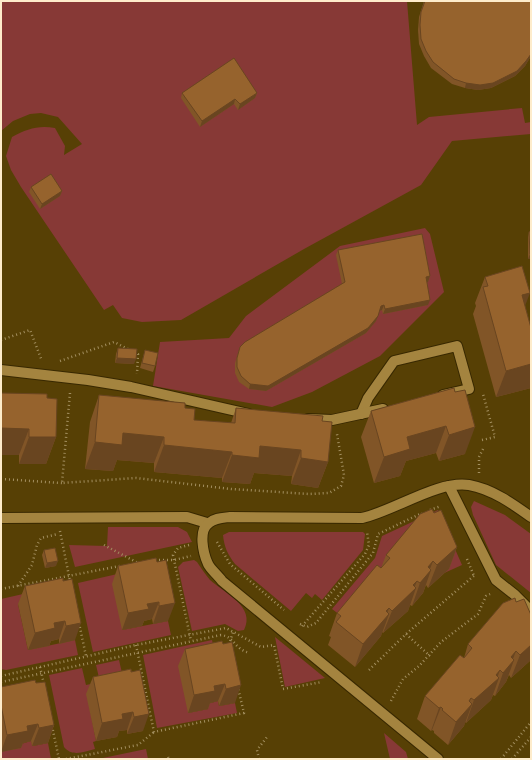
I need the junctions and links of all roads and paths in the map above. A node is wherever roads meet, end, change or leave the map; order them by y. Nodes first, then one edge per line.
1 (1, 340) edge
2 (58, 361) dead end
3 (1, 370) edge
4 (27, 372) junction
5 (70, 388) dead end
6 (147, 391) junction
7 (430, 398) edge
8 (392, 407) edge
9 (361, 414) junction
10 (257, 415) edge
11 (294, 419) edge
12 (336, 432) dead end
13 (484, 447) dead end
14 (479, 472) dead end
15 (1, 478) edge
16 (62, 483) junction
17 (449, 486) junction
18 (447, 506) dead end
19 (531, 517) edge
20 (1, 518) edge
21 (60, 518) junction
22 (207, 523) junction
23 (367, 530) dead end
24 (60, 534) junction
25 (104, 545) dead end
26 (204, 548) junction
27 (152, 560) edge
28 (174, 560) junction
29 (145, 562) edge
30 (138, 563) junction
31 (486, 563) junction
32 (130, 564) edge
33 (122, 566) edge
34 (470, 566) dead end
35 (69, 576) junction
36 (474, 576) junction
37 (70, 583) edge
38 (18, 586) junction
39 (1, 589) edge
40 (482, 605) dead end
41 (531, 611) edge
42 (286, 612) dead end
43 (78, 620) edge
44 (297, 621) dead end
45 (302, 625) junction
46 (300, 630) dead end
47 (233, 632) junction
48 (189, 634) junction
49 (406, 634) junction
50 (231, 639) junction
51 (191, 641) junction
52 (136, 645) junction
53 (229, 647) edge
54 (250, 653) dead end
55 (137, 654) junction
56 (86, 656) junction
57 (430, 656) junction
58 (40, 667) junction
59 (369, 670) dead end
60 (42, 674) junction
61 (1, 676) edge
62 (1, 682) edge
63 (237, 684) edge
64 (329, 686) dead end
65 (399, 688) dead end
66 (45, 689) edge
67 (384, 698) dead end
68 (390, 703) dead end
69 (51, 720) edge
70 (531, 722) edge
71 (154, 732) junction
72 (531, 737) edge
73 (267, 738) dead end
74 (59, 759) edge
75 (66, 759) edge
76 (259, 759) edge
77 (438, 759) edge
78 (501, 759) edge
79 (512, 759) edge

1 - 4 path
2 - 6 path
3 - 4 street
4 - 6 street
5 - 16 path
6 - 10 street
7 - 9 street
8 - 9 street
9 - 11 street
12 - 16 path
13 - 14 path
15 - 16 path
17 - 19 street
17 - 22 street
17 - 31 street
18 - 45 path
20 - 21 street
21 - 22 street
21 - 24 path
22 - 26 street
23 - 45 path
24 - 35 path
24 - 38 path
25 - 30 path
26 - 28 path
26 - 28 path
26 - 42 path
26 - 77 street
27 - 28 path
28 - 48 path
29 - 30 path
30 - 32 path
31 - 36 path
31 - 41 street
33 - 35 path
34 - 36 path
35 - 37 path
35 - 38 path
36 - 49 path
38 - 39 path
40 - 57 path
43 - 56 path
44 - 45 path
45 - 46 path
47 - 48 path
47 - 50 path
47 - 64 path
48 - 51 path
48 - 52 path
49 - 57 path
49 - 59 path
50 - 51 path
50 - 53 path
50 - 54 path
51 - 55 path
52 - 55 path
52 - 56 path
55 - 60 path
55 - 71 path
56 - 58 path
57 - 65 path
58 - 60 path
58 - 61 path
60 - 62 path
60 - 66 path
63 - 71 path
67 - 68 path
69 - 74 path
70 - 78 path
71 - 75 path
72 - 79 path
73 - 76 path

